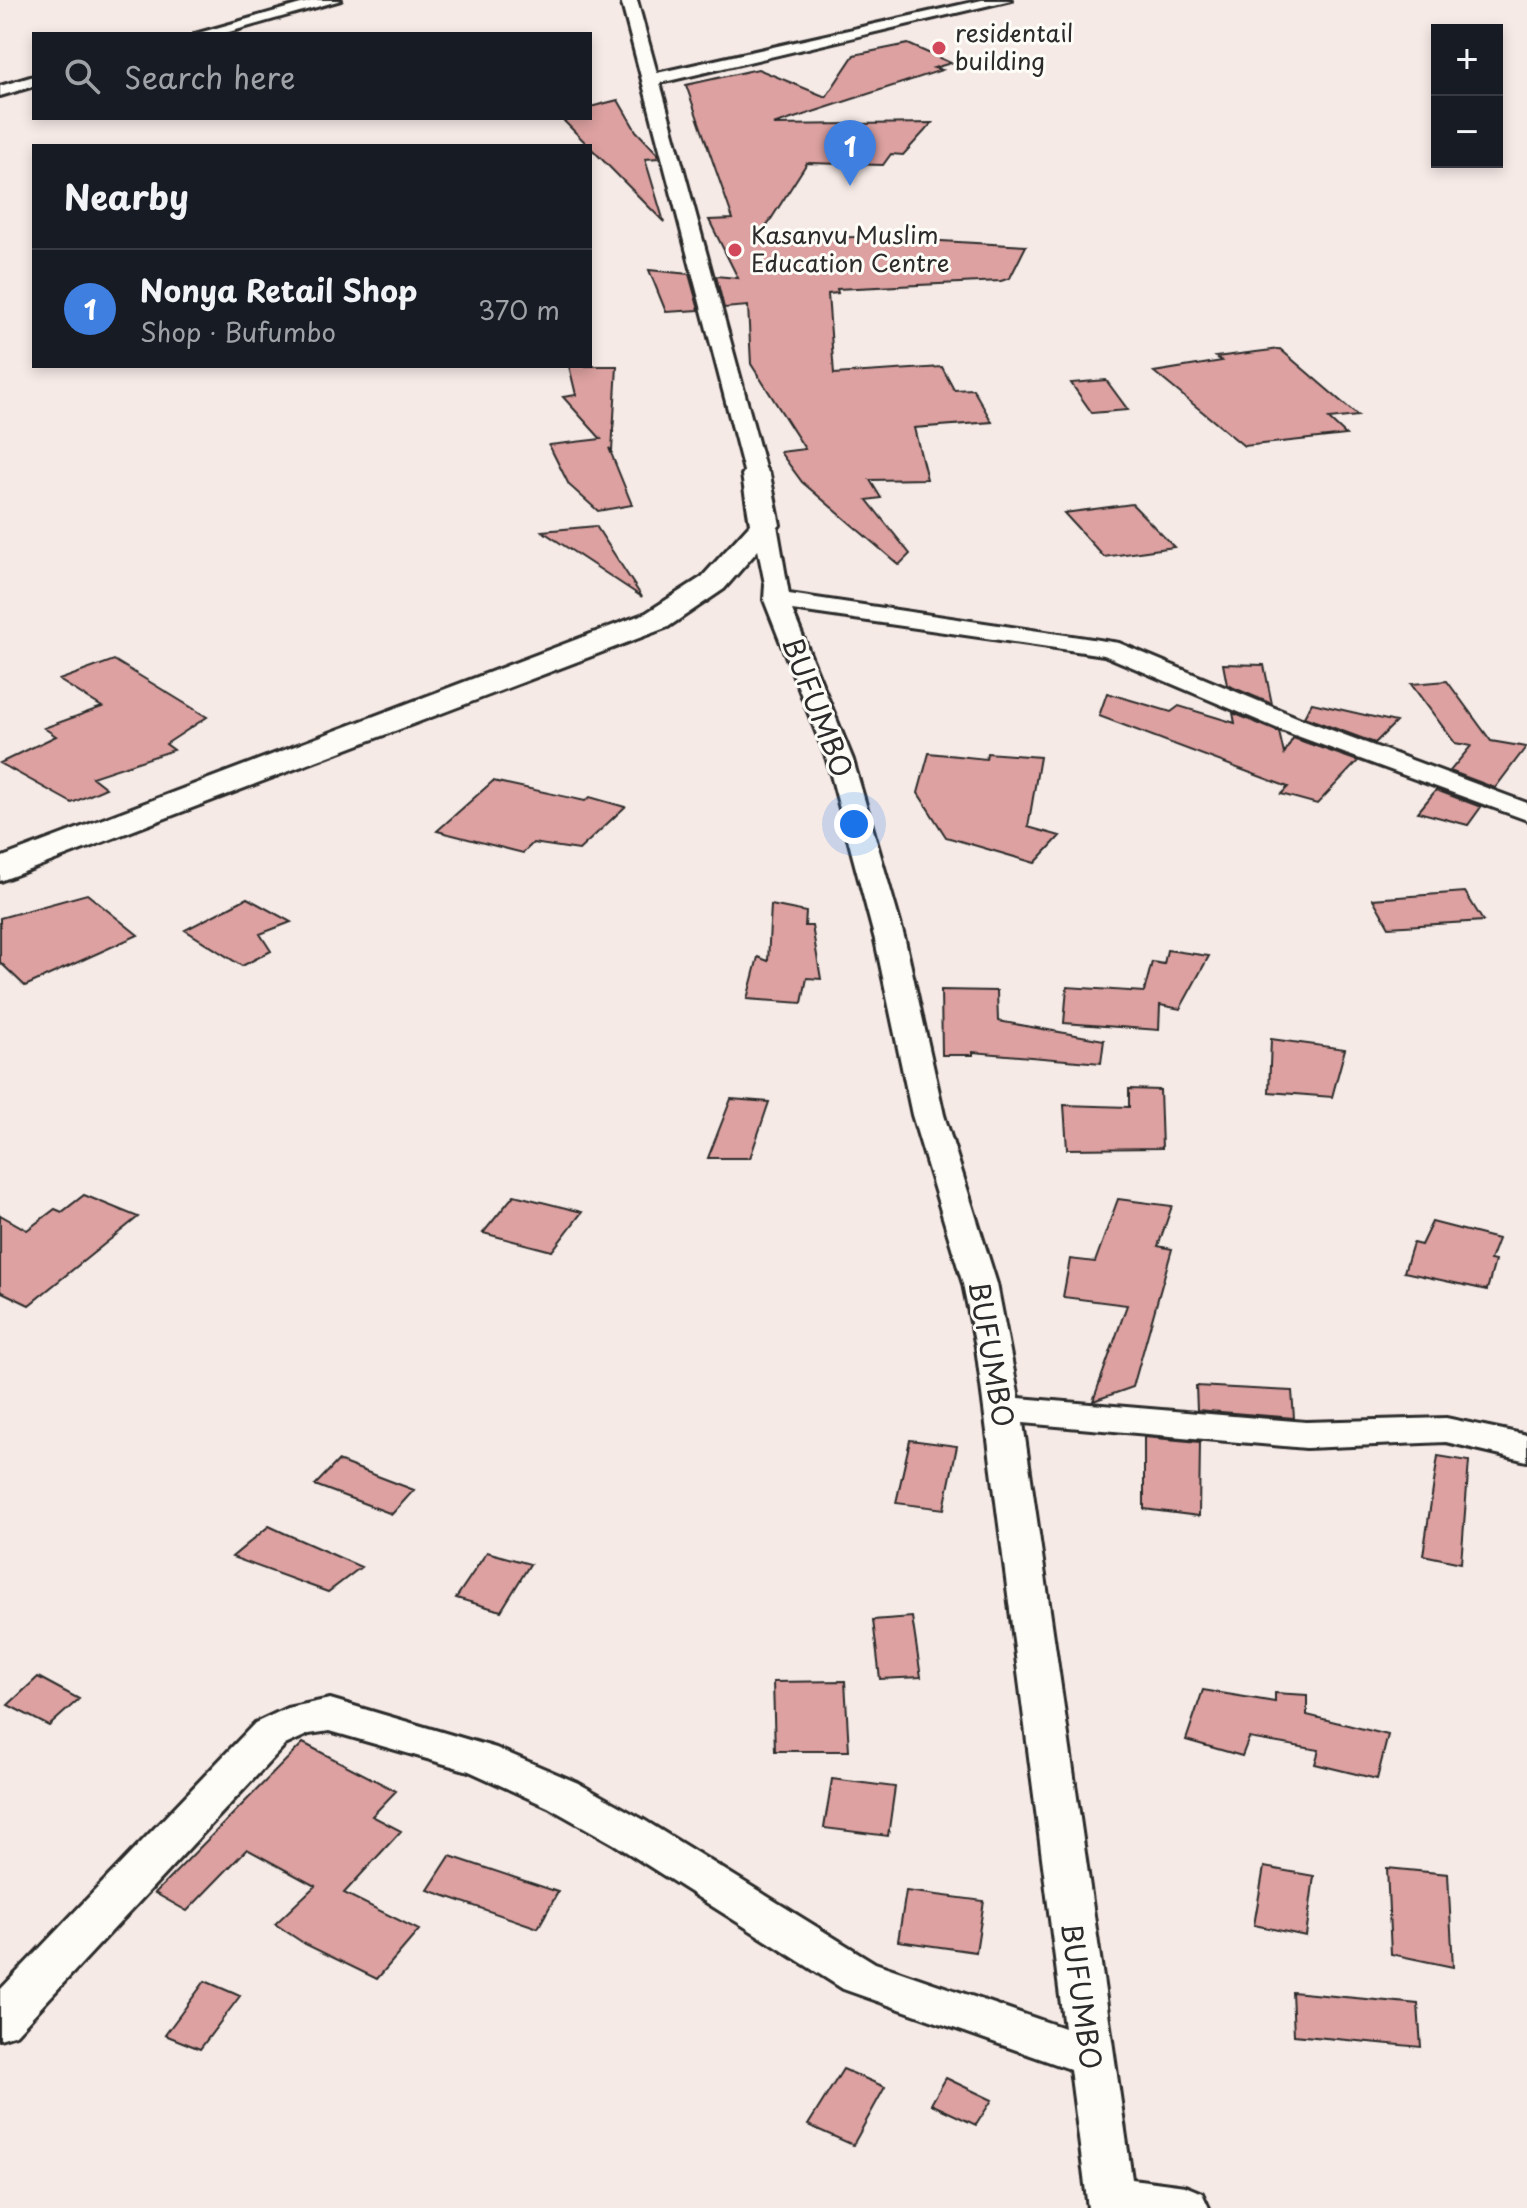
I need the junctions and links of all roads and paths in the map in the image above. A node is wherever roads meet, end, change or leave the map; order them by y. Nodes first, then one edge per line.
1 (333, 0) edge
2 (629, 0) edge
3 (1003, 0) edge
4 (211, 32) edge
5 (650, 80) junction
6 (32, 82) edge
7 (0, 91) edge
8 (756, 475) joint
9 (765, 525) junction
10 (776, 600) junction
11 (1527, 812) edge
12 (0, 870) edge
13 (1002, 1409) junction
14 (1527, 1448) edge
15 (0, 2020) edge
16 (1089, 2056) junction
17 (1112, 2203) edge
18 (1185, 2208) edge

1 - 4 street
2 - 5 street
3 - 5 street
5 - 8 street
6 - 7 street
8 - 9 street
9 - 10 street, BUFUMBO
9 - 12 street
10 - 11 street
10 - 13 street, BUFUMBO
13 - 14 street
13 - 16 street, BUFUMBO
15 - 16 street
16 - 17 street, BUFUMBO
17 - 18 street

